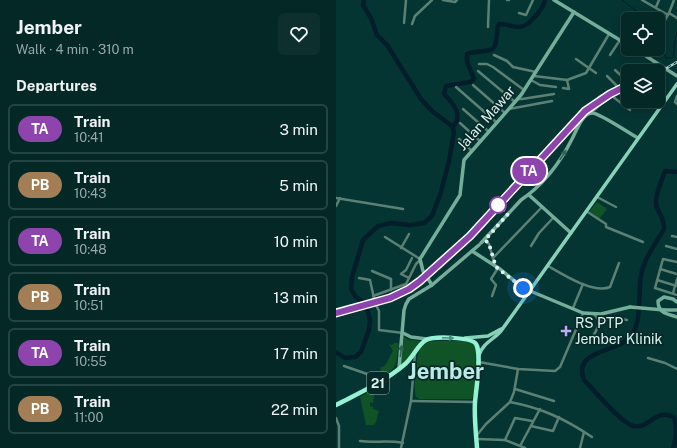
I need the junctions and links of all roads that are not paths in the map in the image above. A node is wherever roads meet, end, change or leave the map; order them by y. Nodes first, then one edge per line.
1 (406, 0) edge
2 (432, 0) edge
3 (443, 0) edge
4 (457, 0) edge
5 (489, 0) edge
6 (533, 0) edge
7 (554, 0) edge
8 (644, 0) edge
9 (659, 0) edge
10 (674, 0) edge
11 (656, 7) junction
12 (574, 12) junction
13 (518, 13) dead end
14 (669, 14) junction
15 (677, 18) edge
16 (665, 20) edge
17 (404, 23) dead end
18 (412, 24) dead end
19 (488, 27) dead end
20 (610, 33) junction
21 (620, 40) joint
22 (494, 55) dead end
23 (610, 55) dead end
24 (649, 56) edge
25 (576, 59) dead end
26 (479, 64) dead end
27 (659, 64) edge
28 (590, 68) junction
29 (665, 68) edge
30 (668, 69) junction
31 (615, 70) dead end
32 (478, 71) dead end
33 (665, 71) edge
34 (596, 73) dead end
35 (535, 74) junction
36 (606, 76) dead end
37 (621, 76) edge
38 (677, 76) edge
39 (531, 80) junction
40 (567, 80) junction
41 (677, 84) edge
42 (473, 85) dead end
43 (621, 86) edge
44 (456, 87) dead end
45 (556, 87) dead end
46 (618, 87) junction
47 (563, 88) dead end
48 (524, 90) junction
49 (621, 92) edge
50 (554, 94) dead end
51 (612, 96) junction
52 (677, 96) edge
53 (599, 97) dead end
54 (516, 100) junction
55 (552, 101) dead end
56 (677, 104) edge
57 (463, 109) dead end
58 (630, 110) dead end
59 (507, 111) junction
60 (591, 113) junction
61 (496, 122) junction
62 (460, 123) dead end
63 (488, 131) junction
64 (638, 138) junction
65 (459, 139) dead end
66 (480, 140) junction
67 (471, 150) junction
68 (529, 195) junction
69 (596, 197) junction
70 (336, 198) edge
71 (340, 198) junction
72 (336, 206) edge
73 (542, 207) junction
74 (616, 207) dead end
75 (403, 208) dead end
76 (586, 211) junction
77 (554, 217) junction
78 (571, 233) junction
79 (409, 234) dead end
80 (672, 236) dead end
81 (385, 237) dead end
82 (677, 237) edge
83 (485, 240) junction
84 (643, 242) dead end
85 (531, 246) dead end
86 (666, 246) dead end
87 (401, 248) junction
88 (677, 249) edge
89 (472, 251) junction
90 (412, 258) dead end
91 (493, 258) junction
92 (420, 260) junction
93 (677, 262) edge
94 (619, 263) dead end
95 (548, 266) junction
96 (497, 267) junction
97 (660, 269) junction
98 (372, 271) dead end
99 (677, 274) edge
100 (359, 278) dead end
101 (409, 278) junction
102 (677, 279) edge
103 (657, 280) junction
104 (583, 284) junction
105 (432, 285) junction
106 (676, 285) edge
107 (392, 290) junction
108 (529, 291) junction
109 (673, 293) junction
110 (677, 295) edge
111 (373, 296) junction
112 (492, 296) dead end
113 (677, 302) edge
114 (573, 308) junction
115 (677, 310) edge
116 (583, 313) junction
117 (341, 314) dead end
118 (594, 314) junction
119 (336, 315) edge
120 (677, 317) edge
121 (601, 319) junction
122 (627, 320) dead end
123 (505, 326) junction
124 (403, 333) junction
125 (428, 339) junction
126 (460, 339) junction
127 (589, 343) dead end
128 (415, 354) junction
129 (478, 356) junction
130 (648, 358) dead end
131 (478, 362) junction
132 (344, 366) dead end
133 (399, 369) junction
134 (518, 369) junction
135 (677, 369) edge
136 (375, 384) junction
137 (515, 389) junction
138 (411, 401) junction
139 (554, 401) dead end
140 (475, 402) junction
141 (510, 402) junction
142 (336, 406) edge
143 (540, 408) junction
144 (559, 417) junction
145 (336, 418) edge
146 (532, 421) junction
147 (531, 426) junction
148 (584, 432) junction
149 (592, 437) dead end
150 (476, 438) junction
151 (505, 440) junction
152 (360, 441) dead end
153 (402, 442) junction
154 (520, 446) junction
155 (339, 448) edge
156 (401, 448) edge
157 (477, 448) edge
158 (525, 448) edge
159 (580, 448) edge

1 - 17 street
2 - 18 street
3 - 4 street
5 - 19 street
6 - 13 street
7 - 12 street
8 - 11 street
9 - 11 street
10 - 14 street
11 - 14 street
12 - 20 street
12 - 35 street, Jalan Mawar
14 - 15 street
14 - 16 street
20 - 21 street
20 - 28 street
21 - 23 street
22 - 35 street
24 - 27 street
25 - 28 street
26 - 48 street
28 - 34 street
28 - 40 street
29 - 30 street
30 - 33 street
30 - 38 street
31 - 37 street
32 - 54 street
35 - 39 street, Jalan Mawar
35 - 40 street
36 - 46 street
39 - 45 street
39 - 48 street, Jalan Mawar
40 - 47 street
41 - 64 main road
42 - 59 street
43 - 46 street
44 - 61 street
46 - 53 street
48 - 54 street, Jalan Mawar
49 - 51 street
50 - 54 street
51 - 58 street
51 - 60 street
52 - 56 street
54 - 59 street, Jalan Mawar
55 - 59 street
57 - 63 street
59 - 61 street, Jalan Mawar
60 - 64 street
68 -> 60 street
61 - 63 street, Jalan Mawar
62 - 66 street
63 - 66 street, Jalan Mawar
64 - 69 main road
65 - 67 street
66 - 67 street, Jalan Mawar
67 - 92 street, Jalan Mawar
68 - 73 street
68 - 83 street
69 - 74 street
69 - 76 main road
70 - 71 street
71 - 72 street
71 - 75 street
73 - 77 street
73 - 91 street
76 - 78 main road
76 - 84 street
77 - 78 street
77 - 85 street
78 - 95 main road
79 - 87 street
80 - 82 street
81 - 87 street
83 - 89 street
83 - 91 street
86 - 88 street
87 - 92 street
89 - 96 street
89 - 105 street
90 - 101 street
91 - 96 street
92 - 101 street
92 - 105 street
93 - 97 street
94 - 104 street
95 - 104 street
95 - 108 main road
96 - 108 street
96 - 112 street
97 - 99 street
97 - 103 street
98 - 107 street
100 - 111 street
101 - 107 street
102 - 106 street
103 - 106 street
103 - 109 street
104 - 114 street
105 - 124 street
106 - 109 street
107 - 111 street
108 - 114 street
108 - 123 main road
109 - 110 street
111 - 124 street
113 - 120 street
114 - 116 street
115 - 118 street, bridge
116 - 118 street
116 - 134 street
117 - 119 street
118 - 121 street
121 - 122 street
121 - 127 street
123 - 126 main road
123 - 129 main road
124 - 125 street
133 -> 124 street
125 -> 126 highway
125 - 128 highway, 21
126 - 129 highway
128 - 133 highway, 21
128 - 138 street
129 - 131 highway
130 - 135 street
131 - 134 street
131 - 140 highway
132 - 136 street
133 - 136 highway, 21
134 - 137 street
136 - 142 highway, 21
137 - 139 street
137 - 141 street
138 - 140 street
138 - 153 street
140 - 150 highway
141 - 143 street
141 - 150 street
143 - 144 street
143 - 146 street
144 - 147 street
144 - 148 street
145 - 155 street
146 - 147 street
146 - 151 street
147 - 154 street
148 - 149 street
148 - 159 street
150 - 151 street
150 - 157 highway
151 - 154 street
152 - 153 street
153 - 156 street
154 - 158 street

